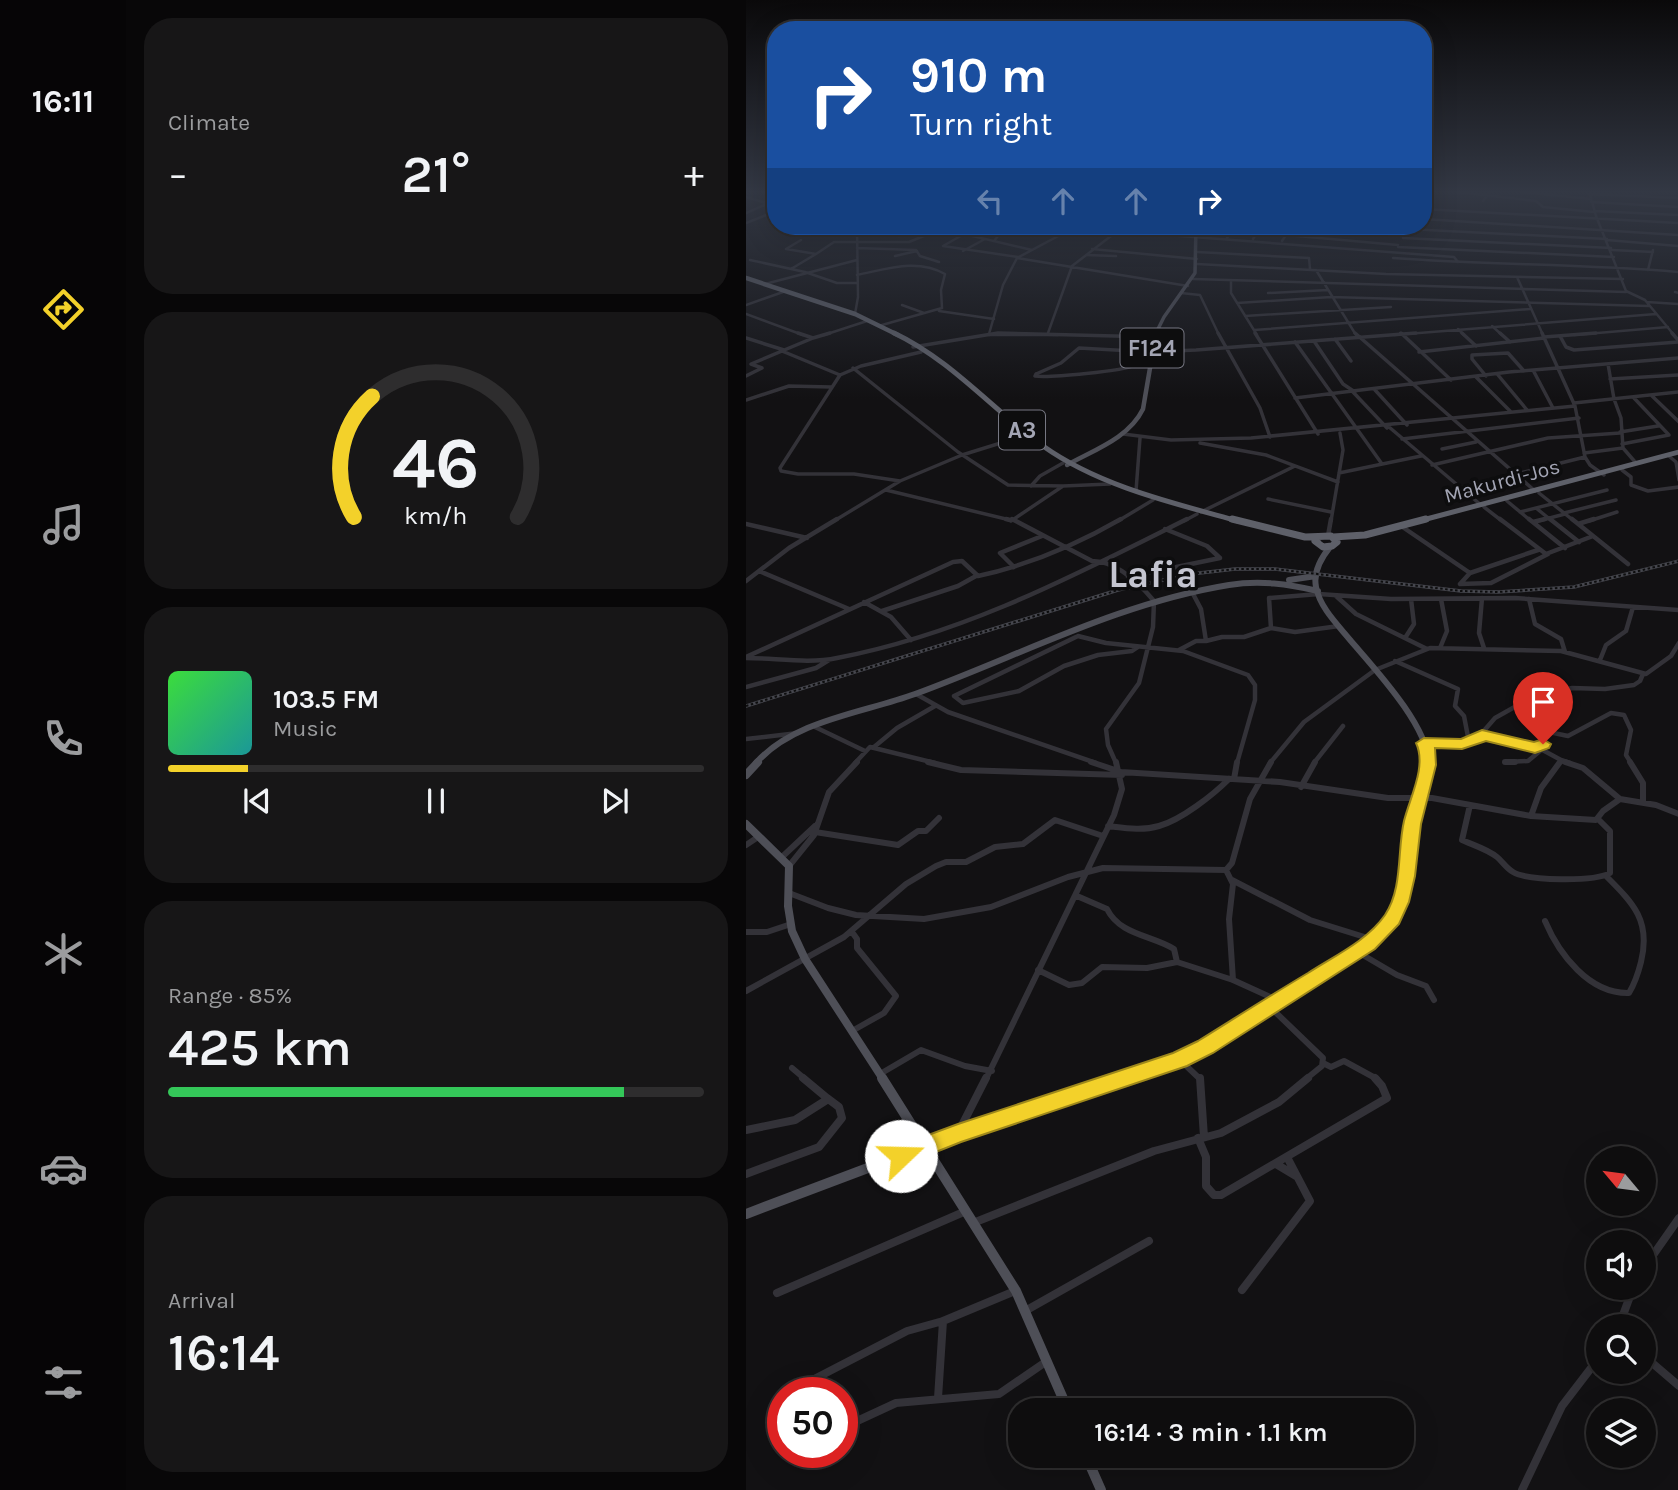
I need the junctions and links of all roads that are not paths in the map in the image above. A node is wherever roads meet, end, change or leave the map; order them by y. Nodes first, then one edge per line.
1 (857, 260) edge
2 (752, 261) edge
3 (805, 261) edge
4 (855, 261) edge
5 (934, 261) edge
6 (1016, 261) edge
7 (1035, 261) edge
8 (1078, 261) edge
9 (1197, 261) edge
10 (1211, 261) edge
11 (1310, 261) edge
12 (1392, 261) edge
13 (1442, 261) edge
14 (1616, 261) edge
15 (1651, 261) edge
16 (939, 262) dead end
17 (886, 264) dead end
18 (1237, 265) junction
19 (1472, 265) junction
20 (1072, 266) junction
21 (1619, 267) junction
22 (791, 269) junction
23 (891, 269) junction
24 (1310, 269) junction
25 (1316, 270) junction
26 (1648, 270) junction
27 (1678, 271) edge
28 (805, 272) junction
29 (1386, 274) junction
30 (857, 275) junction
31 (1468, 276) junction
32 (1517, 277) junction
33 (746, 279) edge
34 (1193, 279) junction
35 (1623, 279) junction
36 (1232, 281) junction
37 (857, 283) junction
38 (765, 284) junction
39 (1324, 285) junction
40 (1188, 286) junction
41 (1522, 289) junction
42 (1328, 290) junction
43 (783, 292) junction
44 (1626, 292) junction
45 (1181, 293) junction
46 (1268, 293) dead end
47 (746, 297) edge
48 (1332, 297) junction
49 (758, 301) junction
50 (1527, 302) junction
51 (1237, 303) junction
52 (1648, 304) junction
53 (1679, 304) edge
54 (902, 305) dead end
55 (746, 306) edge
56 (1391, 307) dead end
57 (1338, 309) junction
58 (1531, 309) junction
59 (941, 310) junction
60 (924, 313) junction
61 (746, 314) edge
62 (855, 314) junction
63 (1656, 314) junction
64 (1245, 316) junction
65 (994, 318) junction
66 (867, 321) junction
67 (1536, 322) junction
68 (1348, 323) junction
69 (882, 325) junction
70 (1492, 326) junction
71 (1668, 327) junction
72 (1458, 329) junction
73 (1254, 330) junction
74 (1048, 333) junction
75 (1401, 333) junction
76 (989, 334) junction
77 (1560, 336) junction
78 (1154, 337) junction
79 (1358, 337) junction
80 (746, 338) edge
81 (813, 338) junction
82 (1544, 338) junction
83 (1335, 339) junction
84 (1314, 341) junction
85 (1679, 341) edge
86 (1296, 342) junction
87 (1510, 342) junction
88 (1263, 345) junction
89 (916, 346) junction
90 (1476, 346) junction
91 (1225, 348) junction
92 (783, 351) junction
93 (921, 352) junction
94 (1151, 352) junction
95 (1419, 352) junction
96 (1679, 358) edge
97 (1134, 359) dead end
98 (1351, 360) dead end
99 (748, 364) edge
100 (1056, 364) junction
101 (1608, 364) junction
102 (853, 368) junction
103 (1558, 368) junction
104 (1534, 370) junction
105 (1524, 371) junction
106 (1497, 374) junction
107 (840, 375) junction
108 (1679, 375) edge
109 (746, 376) edge
110 (1066, 376) junction
111 (1486, 376) junction
112 (1476, 377) junction
113 (1610, 379) junction
114 (1451, 380) junction
115 (1411, 385) junction
116 (831, 387) junction
117 (1375, 390) junction
118 (1354, 392) junction
119 (1676, 392) edge
120 (1332, 395) junction
121 (1651, 395) junction
122 (1634, 397) junction
123 (1295, 398) junction
124 (1679, 398) edge
125 (1614, 399) junction
126 (746, 400) edge
127 (1574, 405) junction
128 (1553, 408) junction
129 (1527, 410) junction
130 (1510, 411) junction
131 (1579, 418) junction
132 (1450, 419) junction
133 (1679, 422) edge
134 (1406, 425) junction
135 (1658, 426) junction
136 (1388, 427) junction
137 (1361, 430) junction
138 (1462, 430) junction
139 (1340, 433) junction
140 (1620, 433) junction
141 (1679, 433) edge
142 (1123, 434) junction
143 (1318, 434) junction
144 (1581, 434) junction
145 (1669, 435) junction
146 (1023, 436) junction
147 (1140, 438) junction
148 (1262, 438) junction
149 (1270, 438) junction
150 (1402, 439) junction
151 (1178, 441) junction
152 (1476, 442) junction
153 (1622, 446) junction
154 (1442, 449) dead end
155 (1487, 452) junction
156 (1679, 453) edge
157 (962, 455) junction
158 (1266, 455) junction
159 (1585, 455) junction
160 (1421, 456) junction
161 (1670, 457) junction
162 (1066, 463) junction
163 (1636, 463) junction
164 (1382, 464) junction
165 (1432, 465) junction
166 (1295, 466) junction
167 (1622, 470) junction
168 (1339, 473) junction
169 (1515, 474) junction
170 (1601, 474) junction
171 (1679, 480) edge
172 (900, 481) junction
173 (1338, 482) junction
174 (1110, 484) junction
175 (1031, 486) junction
176 (1063, 486) junction
177 (1679, 486) edge
178 (1460, 488) junction
179 (1607, 489) dead end
180 (886, 490) junction
181 (1136, 491) junction
182 (1537, 492) junction
183 (1268, 499) dead end
184 (1153, 500) junction
185 (1616, 500) dead end
186 (1507, 501) junction
187 (1553, 504) junction
188 (1483, 506) junction
189 (1536, 508) junction
190 (1331, 512) junction
191 (1520, 512) junction
192 (1617, 512) dead end
193 (1199, 513) junction
194 (1564, 513) junction
195 (1549, 518) junction
196 (1010, 520) junction
197 (1533, 522) junction
198 (746, 524) edge
199 (1578, 524) junction
200 (1404, 528) junction
201 (1165, 529) junction
202 (1042, 536) junction
203 (1593, 536) junction
204 (807, 538) junction
205 (1332, 541) junction
206 (1579, 541) junction
207 (1318, 542) junction
208 (1064, 547) junction
209 (1565, 548) junction
210 (1538, 550) junction
211 (1548, 554) junction
212 (1104, 561) junction
213 (1320, 561) junction
214 (1628, 564) dead end
215 (1014, 567) junction
216 (759, 571) junction
217 (1470, 573) junction
218 (976, 576) junction
219 (1316, 576) junction
220 (1128, 577) junction
221 (746, 581) edge
222 (1282, 581) junction
223 (1192, 593) junction
224 (1319, 593) junction
225 (1336, 596) junction
226 (1441, 598) junction
227 (1482, 598) junction
228 (1411, 599) junction
229 (1529, 599) junction
230 (1154, 601) junction
231 (864, 602) junction
232 (1633, 607) junction
233 (849, 609) junction
234 (1679, 610) edge
235 (882, 611) junction
236 (1340, 626) junction
237 (1271, 628) junction
238 (1069, 632) junction
239 (1078, 636) junction
240 (1405, 638) junction
241 (911, 640) junction
242 (1206, 640) junction
243 (1679, 643) edge
244 (1148, 646) junction
245 (1138, 647) junction
246 (1440, 648) junction
247 (1484, 648) junction
248 (1427, 649) junction
249 (1179, 650) junction
250 (1565, 652) junction
251 (746, 658) edge
252 (829, 660) junction
253 (1600, 660) junction
254 (1395, 662) junction
255 (1375, 670) junction
256 (1643, 674) junction
257 (746, 687) edge
258 (1562, 690) junction
259 (916, 694) junction
260 (935, 706) junction
261 (1343, 726) dead end
262 (815, 727) junction
263 (1549, 732) junction
264 (801, 733) junction
265 (1482, 735) junction
266 (746, 739) edge
267 (1469, 742) junction
268 (1424, 743) junction
269 (874, 747) junction
270 (1538, 749) junction
271 (864, 751) junction
272 (1561, 760) junction
273 (1505, 762) dead end
274 (747, 772) edge
275 (1122, 773) junction
276 (1232, 779) junction
277 (1258, 782) junction
278 (1301, 787) junction
279 (1419, 797) junction
280 (1620, 799) junction
281 (1643, 802) junction
282 (1470, 805) junction
283 (1679, 814) edge
284 (1531, 816) junction
285 (938, 818) dead end
286 (1598, 820) junction
287 (746, 824) edge
288 (1108, 826) junction
289 (815, 829) junction
290 (1103, 836) junction
291 (758, 837) junction
292 (746, 845) edge
293 (782, 857) junction
294 (789, 866) junction
295 (1088, 870) junction
296 (1226, 870) junction
297 (1606, 876) junction
298 (1232, 880) junction
299 (789, 893) junction
300 (1077, 896) junction
301 (868, 918) junction
302 (1545, 921) dead end
303 (791, 924) junction
304 (746, 932) edge
305 (852, 932) junction
306 (1374, 940) junction
307 (1356, 951) junction
308 (805, 959) junction
309 (1177, 962) junction
310 (1038, 970) junction
311 (1233, 980) junction
312 (746, 991) edge
313 (1434, 1000) dead end
314 (1273, 1002) junction
315 (852, 1031) junction
316 (1179, 1059) junction
317 (1323, 1063) junction
318 (792, 1068) dead end
319 (992, 1071) junction
320 (880, 1074) junction
321 (827, 1098) junction
322 (746, 1130) edge
323 (958, 1134) junction
324 (1201, 1138) junction
325 (927, 1146) junction
326 (1287, 1157) junction
327 (1276, 1164) junction
328 (746, 1174) edge
329 (1296, 1176) junction
330 (966, 1211) junction
331 (746, 1214) edge
332 (1679, 1218) edge
333 (973, 1223) junction
334 (1149, 1241) dead end
335 (1656, 1251) edge
336 (1242, 1290) dead end
337 (1016, 1291) junction
338 (777, 1293) dead end
339 (1025, 1311) junction
340 (943, 1321) junction
341 (1047, 1361) junction
342 (1656, 1366) edge
343 (1586, 1375) edge
344 (818, 1377) edge
345 (1679, 1386) edge
346 (938, 1398) junction
347 (1063, 1398) edge
348 (858, 1421) edge
349 (1092, 1468) edge
350 (1101, 1490) edge
351 (1521, 1490) edge

1 - 30 street
2 - 22 street
3 - 22 street
4 - 28 street
5 - 16 street
6 - 65 street
7 - 20 street
8 - 20 street
9 - 34 main road, F124
10 - 18 street
11 - 24 street
12 - 29 street
13 - 19 street
14 - 21 street
15 - 26 street
17 - 23 street
18 - 24 street
18 - 36 street
19 - 21 street
19 - 31 street
20 - 40 street
20 - 74 street
21 - 26 street
21 - 35 street
22 - 28 street
23 - 30 street
23 - 59 street
24 - 25 street
25 - 29 street
25 - 39 street
26 - 27 street
28 - 37 street
28 - 38 street
29 - 31 street
30 - 37 street
31 - 32 street
32 - 35 street
32 - 41 street
33 - 38 highway, A3
33 - 43 highway, A3
34 - 36 street
34 - 40 main road, F124
35 - 44 street
36 - 39 street
36 - 51 street
37 - 62 street
38 - 62 highway, A3
39 - 41 street
39 - 42 street
40 - 45 main road, F124
41 - 44 street
41 - 50 street
42 - 46 street
42 - 48 street
43 - 49 street
43 - 66 highway, A3
44 - 52 street
45 - 78 main road, F124
45 - 91 street
47 - 49 street
48 - 50 street
48 - 51 street
48 - 57 street
49 - 55 street
50 - 52 street
50 - 58 street
51 - 64 street
52 - 53 street
52 - 63 street
54 - 60 street
56 - 57 street
57 - 64 street
57 - 68 street
58 - 67 street
58 - 68 street
59 - 60 street
59 - 65 street
60 - 69 street
61 - 81 street
62 - 69 highway, A3
63 - 67 street
63 - 71 street
64 - 73 street
65 - 76 street
66 - 81 street
66 - 89 highway, A3
67 - 70 street
67 - 82 street
68 - 73 street
68 - 79 street
69 - 89 highway, A3
70 - 72 street
70 - 87 street
71 - 77 street
71 - 85 street
72 - 75 street
72 - 90 street
73 - 88 street
74 - 76 street
74 - 78 street
75 - 79 street
75 - 95 street
76 - 89 street
77 - 82 street
77 - 85 street
78 - 94 main road, F124
79 - 83 street
79 - 115 street
80 - 92 street
81 - 92 street
82 - 87 street
82 - 103 street
83 - 84 street
83 - 98 street
84 - 86 street
84 - 118 street
86 - 88 street
86 - 120 street
87 - 90 street
88 - 91 street
88 - 123 street
89 - 93 highway, A3
89 - 162 highway, A3
90 - 95 street
91 - 94 street
91 - 149 street
92 - 99 street
92 - 107 street
93 - 102 street
93 - 146 highway, A3
94 - 100 street
94 - 142 main road, F124
95 - 114 street
96 - 101 street
97 - 110 street
99 - 109 street
100 - 110 street
100 - 110 street
101 - 103 street
101 - 113 street
102 - 107 street
102 - 157 street
103 - 104 street
103 - 127 street
104 - 105 street
104 - 128 street
105 - 106 street
105 - 111 street
106 - 111 street
106 - 129 street
107 - 116 street
108 - 113 street
111 - 112 street
112 - 114 street
112 - 130 street
113 - 125 street
114 - 115 street
115 - 117 street
115 - 132 street
116 - 126 street
116 - 172 street
117 - 118 street
117 - 134 street
118 - 120 street
118 - 136 street
119 - 121 street
119 - 124 street
120 - 123 street
120 - 137 street
121 - 122 street
121 - 133 street
122 - 125 street
122 - 135 street
123 - 143 street
125 - 127 street
125 - 140 street
127 - 128 street
127 - 131 street
128 - 129 street
129 - 130 street
130 - 132 street
131 - 138 street
131 - 144 street
132 - 134 street
132 - 138 street
134 - 136 street
135 - 140 street
135 - 145 street
136 - 137 street
136 - 150 street
137 - 139 street
137 - 164 street
138 - 150 street
138 - 152 street
139 - 143 street
139 - 168 street
140 - 144 street
140 - 153 street
141 - 145 street
142 - 147 street
142 - 162 main road, F124
143 - 149 street
144 - 155 street
144 - 159 street
145 - 153 street
146 - 157 street
146 - 162 highway, A3
147 - 151 street
147 - 181 street
148 - 149 street
148 - 151 street
148 - 158 street
150 - 160 street
151 - 158 street
152 - 154 street
152 - 155 street
153 - 159 street
153 - 163 street
155 - 165 street
155 - 169 street
156 - 161 highway, Makurdi-Jos / A3
156 - 163 highway, Makurdi-Jos / A3
157 - 172 street
157 - 175 street
158 - 166 street
159 - 169 street
159 - 170 street
160 - 164 street
160 - 165 street
161 - 167 highway, Makurdi-Jos / A3
161 - 171 street
162 - 174 highway, A3
162 - 175 street
162 - 181 highway, A3
163 - 170 highway, Makurdi-Jos / A3
164 - 168 street
165 - 178 street
166 - 173 street
166 - 193 street
167 - 170 highway, Makurdi-Jos / A3
167 - 177 street
168 - 173 street
169 - 178 street
169 - 182 street
170 - 182 highway, Makurdi-Jos / A3
172 - 180 street
173 - 190 street
174 - 176 street
174 - 184 highway, A3
175 - 176 street
176 - 196 street
178 - 188 street
179 - 187 street
180 - 196 street
180 - 204 street
181 - 193 highway, A3
182 - 186 highway, Makurdi-Jos / A3
182 - 187 street
182 - 188 highway, Makurdi-Jos / A3
183 - 190 street
184 - 193 highway, A3
184 - 208 street
185 - 194 street
186 - 188 highway, Makurdi-Jos / A3
186 - 191 street
187 - 189 street
187 - 194 street
188 - 200 highway, Makurdi-Jos / A3
188 - 205 highway, Makurdi-Jos / A3
188 - 210 street
189 - 191 street
189 - 195 street
190 - 205 street
191 - 197 street
192 - 199 street
193 - 201 street
193 - 207 highway, A3
194 - 195 street
194 - 199 street
195 - 197 street
195 - 206 street
196 - 202 street
197 - 209 street
198 - 204 street
199 - 203 street
200 - 205 highway, Makurdi-Jos / A3
200 - 217 street
201 - 212 street
201 - 220 street
202 - 208 street
202 - 215 street
203 - 206 street
203 - 214 street
204 - 216 street
205 - 207 highway, A3
205 - 207 highway, A3
205 - 213 main road
206 - 209 street
207 - 213 main road
208 - 212 street
208 - 215 street
209 - 211 street
210 - 211 street
210 - 217 street
211 - 217 street
212 - 220 street
212 - 241 street
213 - 219 main road
215 - 218 street
216 - 221 street
216 - 233 street
218 - 231 street
218 - 235 street
219 - 222 main road
219 - 224 main road
220 - 230 street
222 - 223 main road
222 - 224 main road
223 - 230 main road
223 - 242 street
224 - 225 street
224 - 236 main road
224 - 237 street
225 - 228 street
225 - 240 street
226 - 227 street
226 - 228 street
226 - 246 street
227 - 229 street
227 - 247 street
228 - 240 street
229 - 232 street
229 - 250 street
230 - 238 main road
230 - 244 street
231 - 233 street
231 - 235 street
232 - 234 street
232 - 253 street
233 - 251 street
235 - 241 street
236 - 237 street
236 - 255 main road
237 - 242 street
238 - 239 street
238 - 259 main road
239 - 245 street
239 - 245 street
240 - 248 street
241 - 252 street
242 - 249 street
243 - 256 street
244 - 245 street
244 - 249 street
244 - 275 street
246 - 247 street
246 - 248 street
247 - 250 street
248 - 254 street
249 - 276 street
250 - 253 street
251 - 252 street
252 - 257 street
253 - 256 street
254 - 255 street
254 - 267 street
255 - 268 main road
255 - 277 street
256 - 258 street
258 - 263 street
258 - 265 street
259 - 260 street
259 - 262 main road
260 - 269 street
260 - 275 street
261 - 278 street
262 - 264 main road
262 - 271 street
263 - 270 street
263 - 281 street
264 - 266 street
264 - 274 main road
265 - 267 street
265 - 270 street
267 - 268 street
268 - 279 main road
269 - 271 street
269 - 275 street
270 - 272 street
270 - 273 street
271 - 289 street
272 - 280 street
272 - 284 street
275 - 276 street
275 - 288 street
276 - 277 street
276 - 288 street
277 - 278 street
277 - 296 street
278 - 279 street
279 - 282 street
279 - 306 main road
280 - 281 street
280 - 286 street
281 - 283 street
282 - 284 street
282 - 297 street
284 - 286 street
285 - 289 street
286 - 297 street
287 - 291 main road
288 - 290 street
289 - 293 street
289 - 294 street
290 - 295 street
290 - 301 street
291 - 292 street
291 - 293 main road
293 - 294 main road
294 - 299 main road
295 - 296 street
295 - 300 street
295 - 301 street
296 - 298 street
297 - 302 street
298 - 306 street
298 - 311 street
299 - 301 street
299 - 303 main road
300 - 309 street
300 - 310 street
301 - 305 street
303 - 304 street
303 - 308 main road
305 - 308 street
305 - 315 street
306 - 307 main road
307 - 313 street
307 - 314 main road
308 - 312 street
308 - 315 main road
309 - 310 street
309 - 311 street
310 - 319 street
311 - 314 street
314 - 316 main road
314 - 317 street
315 - 320 main road
316 - 323 main road
316 - 324 street
317 - 324 street
317 - 326 street
318 - 321 street
319 - 320 street
319 - 323 street
320 - 325 main road
321 - 322 street
321 - 328 street
323 - 325 main road
324 - 327 street
324 - 333 street
325 - 330 main road
325 - 331 main road
326 - 327 street
326 - 329 street
327 - 329 street
329 - 336 street
330 - 333 main road
330 - 338 street
332 - 335 street
333 - 337 main road
334 - 339 street
337 - 339 main road
337 - 340 street
339 - 341 main road
340 - 344 street
340 - 346 street
341 - 346 street
341 - 347 main road
342 - 345 street
343 - 351 street
346 - 348 street
349 - 350 main road

